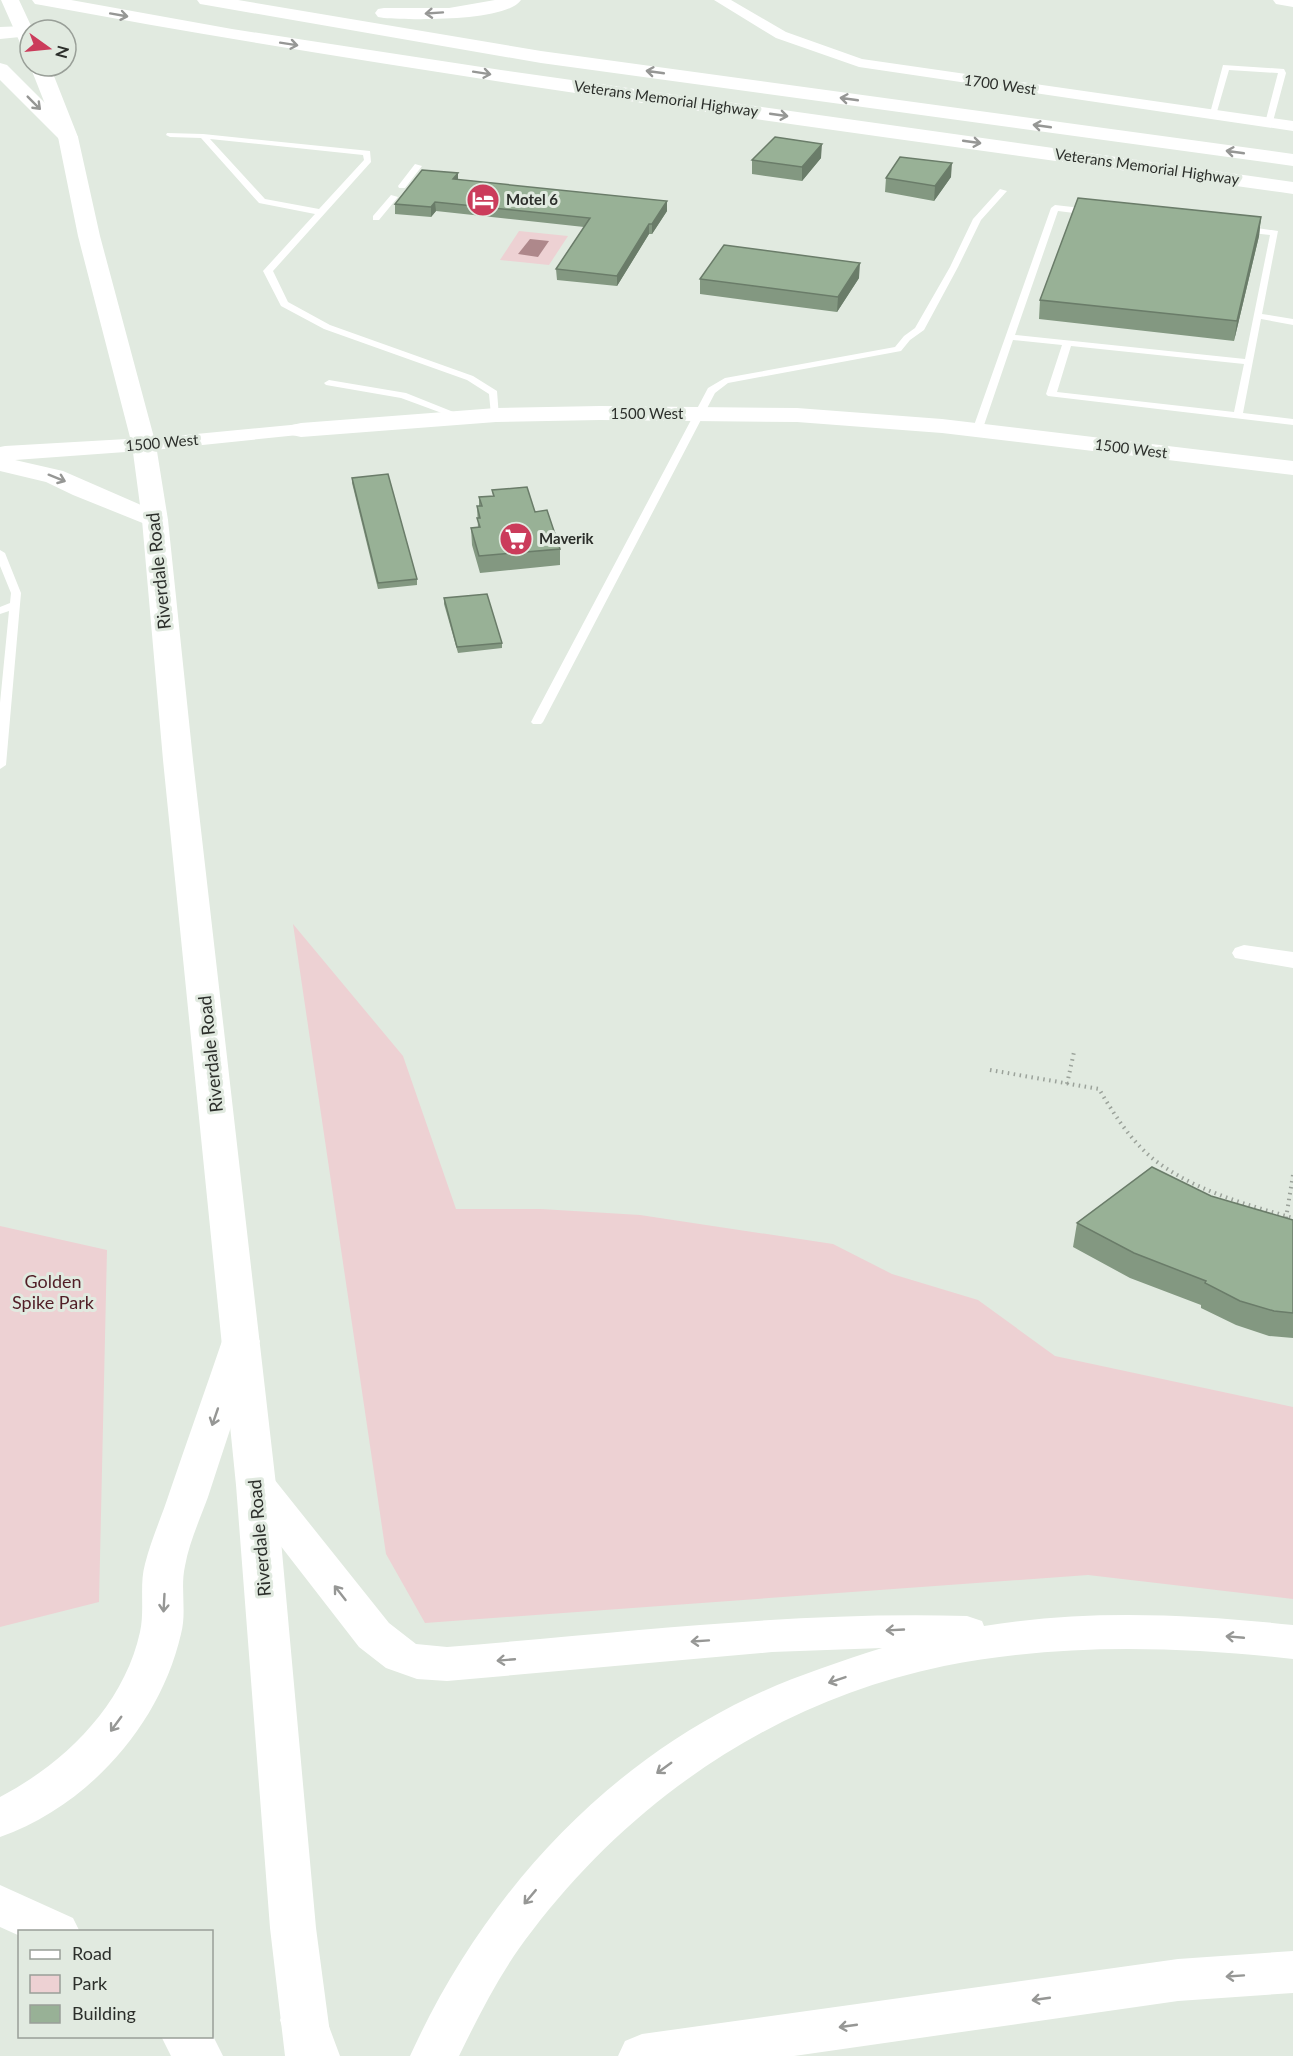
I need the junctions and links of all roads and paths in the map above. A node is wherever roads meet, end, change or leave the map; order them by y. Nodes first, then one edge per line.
1 (10, 0) edge
2 (41, 0) edge
3 (206, 0) edge
4 (261, 0) edge
5 (512, 0) edge
6 (721, 0) edge
7 (1282, 0) edge
8 (1293, 2) edge
9 (18, 18) edge
10 (0, 33) edge
11 (18, 36) edge
12 (0, 69) edge
13 (45, 78) edge
14 (1212, 115) junction
15 (1269, 123) junction
16 (1293, 126) edge
17 (170, 135) dead end
18 (203, 136) junction
19 (68, 137) junction
20 (1293, 160) edge
21 (418, 166) dead end
22 (402, 186) dead end
23 (1293, 188) edge
24 (1003, 191) dead end
25 (394, 197) dead end
26 (319, 212) junction
27 (1102, 213) edge
28 (376, 218) dead end
29 (1229, 227) edge
30 (1257, 316) junction
31 (1293, 322) edge
32 (1010, 337) junction
33 (1067, 343) junction
34 (1249, 363) junction
35 (329, 383) dead end
36 (700, 414) junction
37 (496, 415) junction
38 (1238, 416) junction
39 (461, 417) junction
40 (1293, 422) edge
41 (301, 430) joint
42 (977, 431) junction
43 (144, 445) junction
44 (0, 453) edge
45 (0, 464) edge
46 (1293, 468) edge
47 (155, 520) junction
48 (0, 553) edge
49 (15, 605) junction
50 (0, 611) edge
51 (3, 698) edge
52 (537, 722) dead end
53 (0, 765) edge
54 (1244, 953) dead end
55 (1293, 960) edge
56 (1074, 1052) dead end
57 (990, 1070) dead end
58 (1067, 1083) junction
59 (1293, 1175) edge
60 (1286, 1218) junction
61 (1293, 1218) edge
62 (241, 1341) junction
63 (256, 1485) junction
64 (1037, 1636) junction
65 (1293, 1642) edge
66 (0, 1818) edge
67 (0, 1905) edge
68 (53, 1930) edge
69 (1293, 1972) edge
70 (310, 2044) edge
71 (438, 2048) edge
72 (642, 2056) edge

1 - 9 main road
2 -> 23 main road, Veterans Memorial Highway
20 -> 3 main road, Veterans Memorial Highway
5 -> 4 main road
6 - 14 street, 1700 West
7 - 8 main road
10 - 11 main road
12 -> 19 main road
13 - 19 main road, Riverdale Road
14 - 15 street, 1700 West
14 - 15 lane
15 - 16 street, 1700 West
17 - 18 lane
18 - 26 lane
18 - 26 lane
19 - 43 main road, Riverdale Road
21 - 22 lane
24 - 36 lane
25 - 28 lane
26 - 37 lane
27 - 32 lane
29 - 30 lane
30 - 31 lane
30 - 34 lane
32 - 33 lane
32 - 42 lane
33 - 34 lane
33 - 38 lane
34 - 38 lane
35 - 39 lane
36 - 37 main road, 1500 West
36 - 42 main road, 1500 West
36 - 52 lane
37 - 39 main road, 1500 West
38 - 40 lane
39 - 41 main road, 1500 West
41 - 43 street, 1500 West
42 - 46 main road, 1500 West
43 - 44 main road, 1500 West
43 - 47 main road, Riverdale Road
45 -> 47 main road
47 - 62 main road, Riverdale Road
48 - 49 lane
49 - 50 lane
49 - 51 lane
51 - 53 lane
54 - 55 street
56 - 58 path
57 - 58 path
58 - 60 path
59 - 60 path
60 - 61 path
62 - 63 main road, Riverdale Road
62 -> 66 main road
64 -> 63 main road
63 - 70 main road, Riverdale Road
65 -> 64 main road
64 -> 71 main road
67 - 68 main road
69 -> 72 main road

